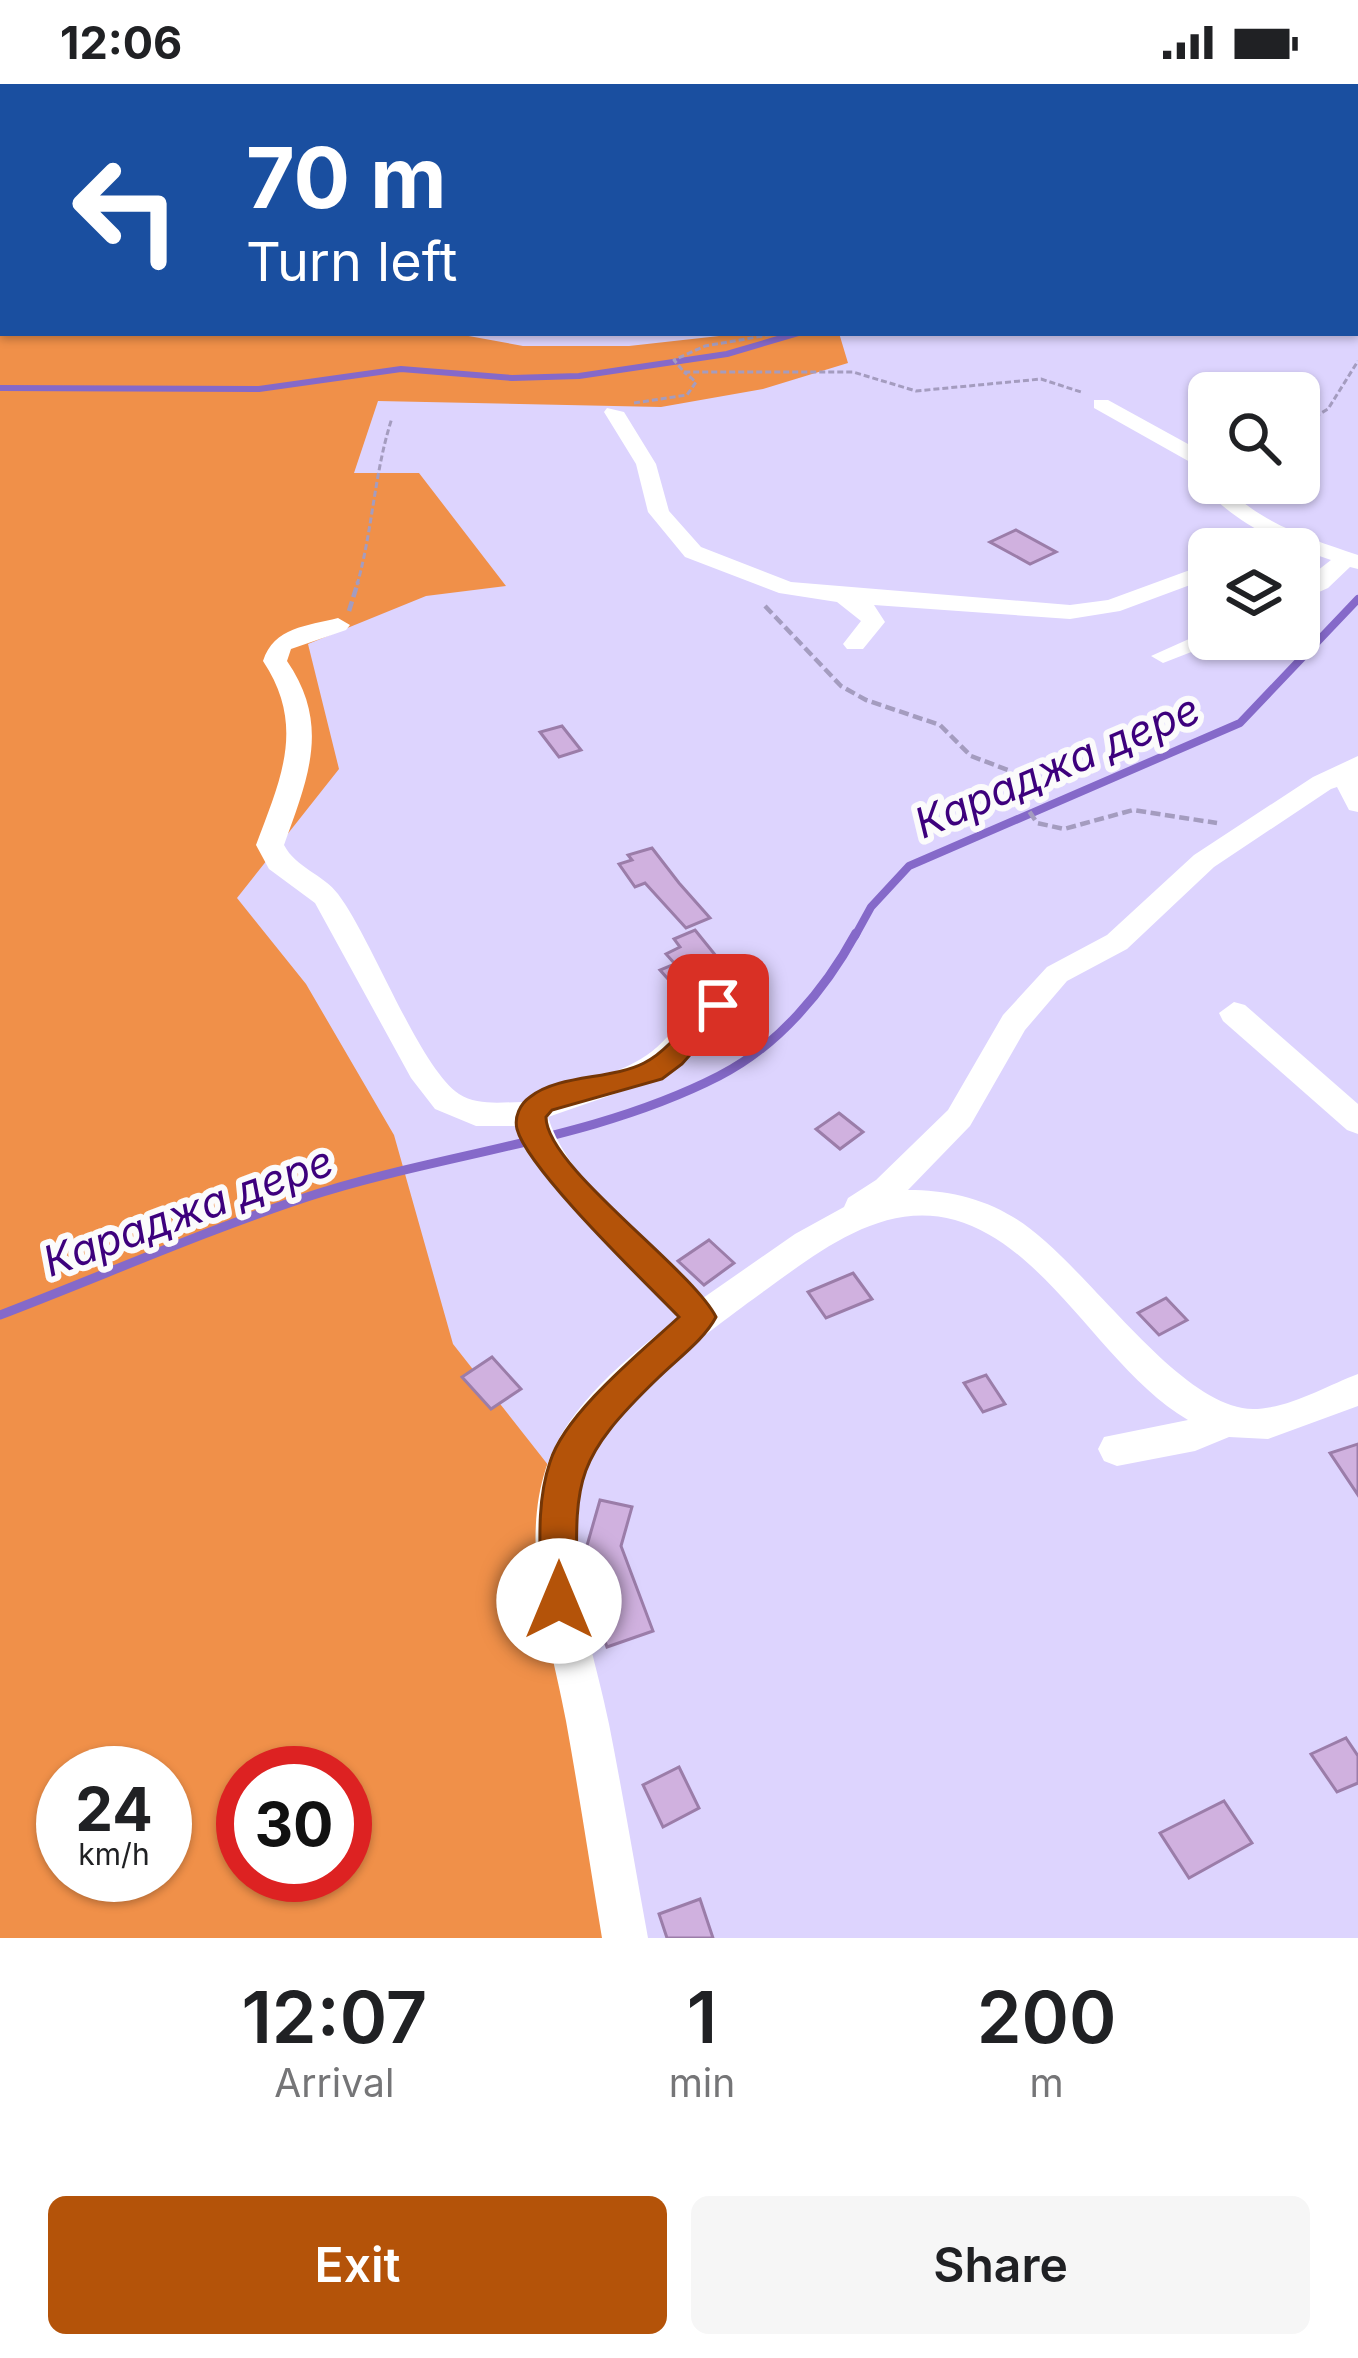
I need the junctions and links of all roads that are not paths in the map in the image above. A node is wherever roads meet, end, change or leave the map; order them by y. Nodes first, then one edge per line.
1 (1101, 404) road end
2 (614, 412) road end
3 (1188, 452) edge
4 (1231, 504) edge
5 (1264, 528) edge
6 (1320, 550) edge
7 (1352, 560) edge
8 (1188, 578) edge
9 (1320, 583) edge
10 (843, 596) junction
11 (338, 625) road end
12 (855, 644) dead end
13 (1188, 646) edge
14 (1163, 656) dead end
15 (1354, 768) edge
16 (1358, 805) edge
17 (718, 1005) dead end
18 (1234, 1013) dead end
19 (1358, 1122) edge
20 (535, 1129) junction
21 (845, 1217) junction
22 (700, 1317) junction
23 (1358, 1390) edge
24 (1222, 1423) junction
25 (1117, 1449) dead end
26 (625, 1938) edge

1 - 3 street
2 - 10 street
4 - 5 street
6 - 7 street
7 - 9 street
8 - 10 street
10 - 12 street
11 - 20 street
13 - 14 street
15 - 16 street
15 - 21 street
17 - 20 street
18 - 19 street
20 - 22 street
21 - 22 street
21 - 24 street
22 - 26 street
23 - 24 street
24 - 25 street

